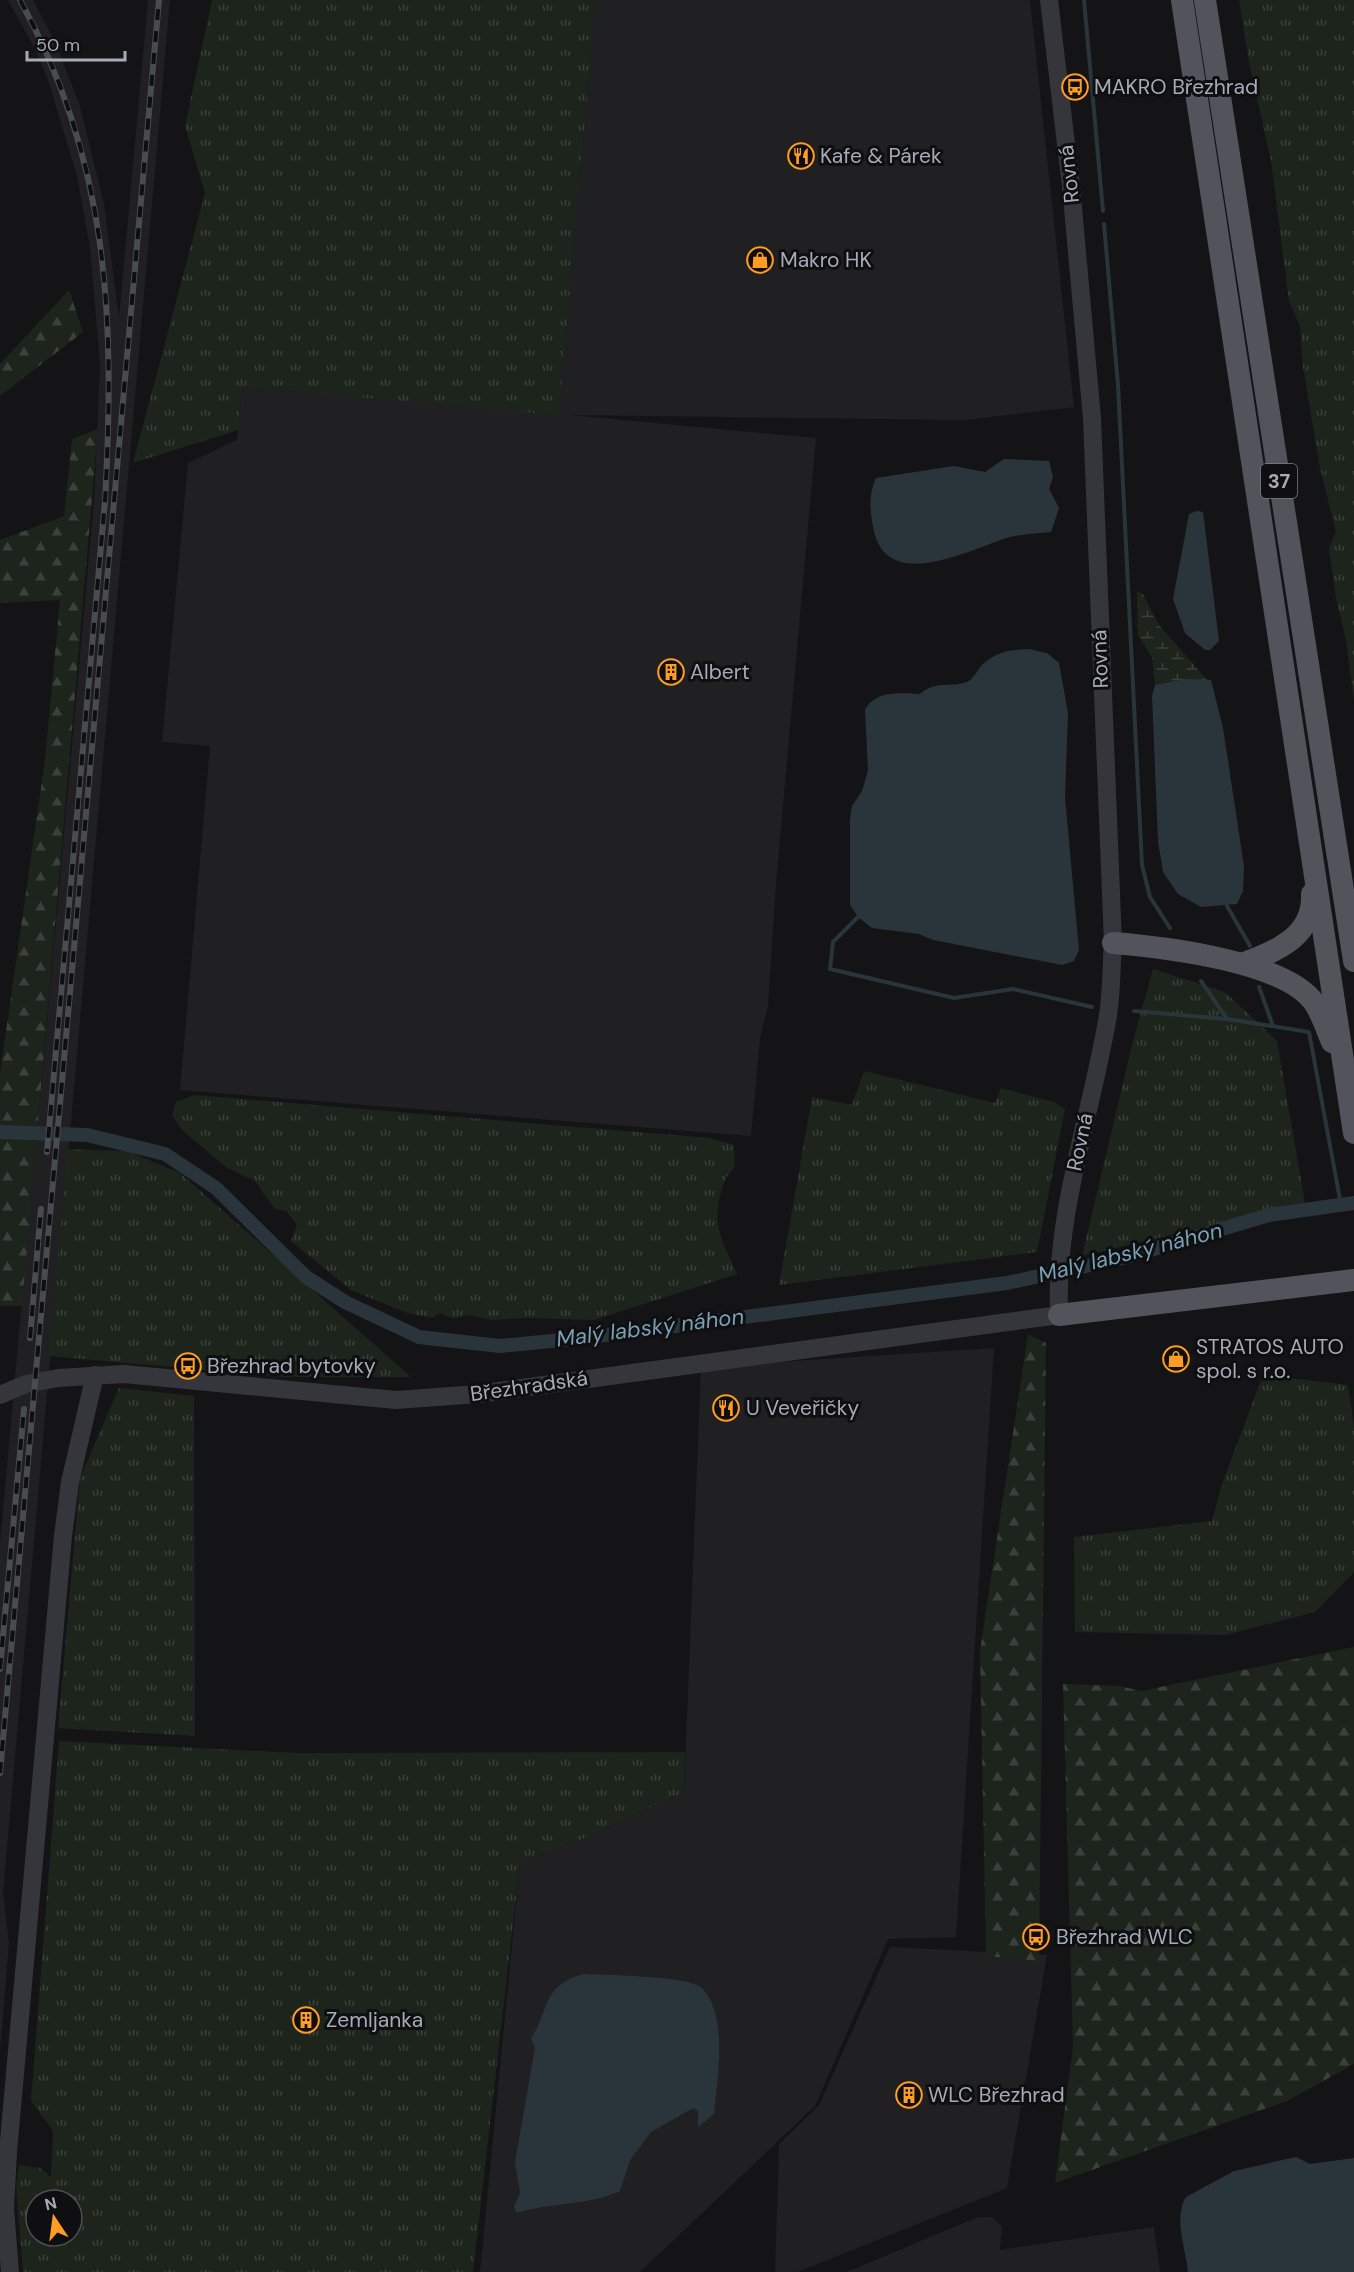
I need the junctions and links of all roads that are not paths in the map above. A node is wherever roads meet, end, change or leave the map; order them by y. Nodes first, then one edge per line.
1 (1049, 0) edge
2 (1182, 0) edge
3 (1204, 0) edge
4 (1304, 808) junction
5 (1113, 943) junction
6 (1354, 961) edge
7 (1248, 962) junction
8 (1349, 1104) junction
9 (1354, 1133) edge
10 (1343, 1281) edge
11 (1059, 1315) junction
12 (95, 1375) junction
13 (0, 1395) edge
14 (10, 2272) edge

1 - 5 street, Rovná
2 - 4 main road, 37
3 - 6 main road, 37
4 - 7 main road
4 - 8 main road, 37
5 - 7 main road
5 - 11 street, Rovná
7 - 8 main road
8 - 9 main road, 37
10 - 11 main road
11 - 12 street, Březhradská
12 - 13 street, Březhradská
12 - 14 street

